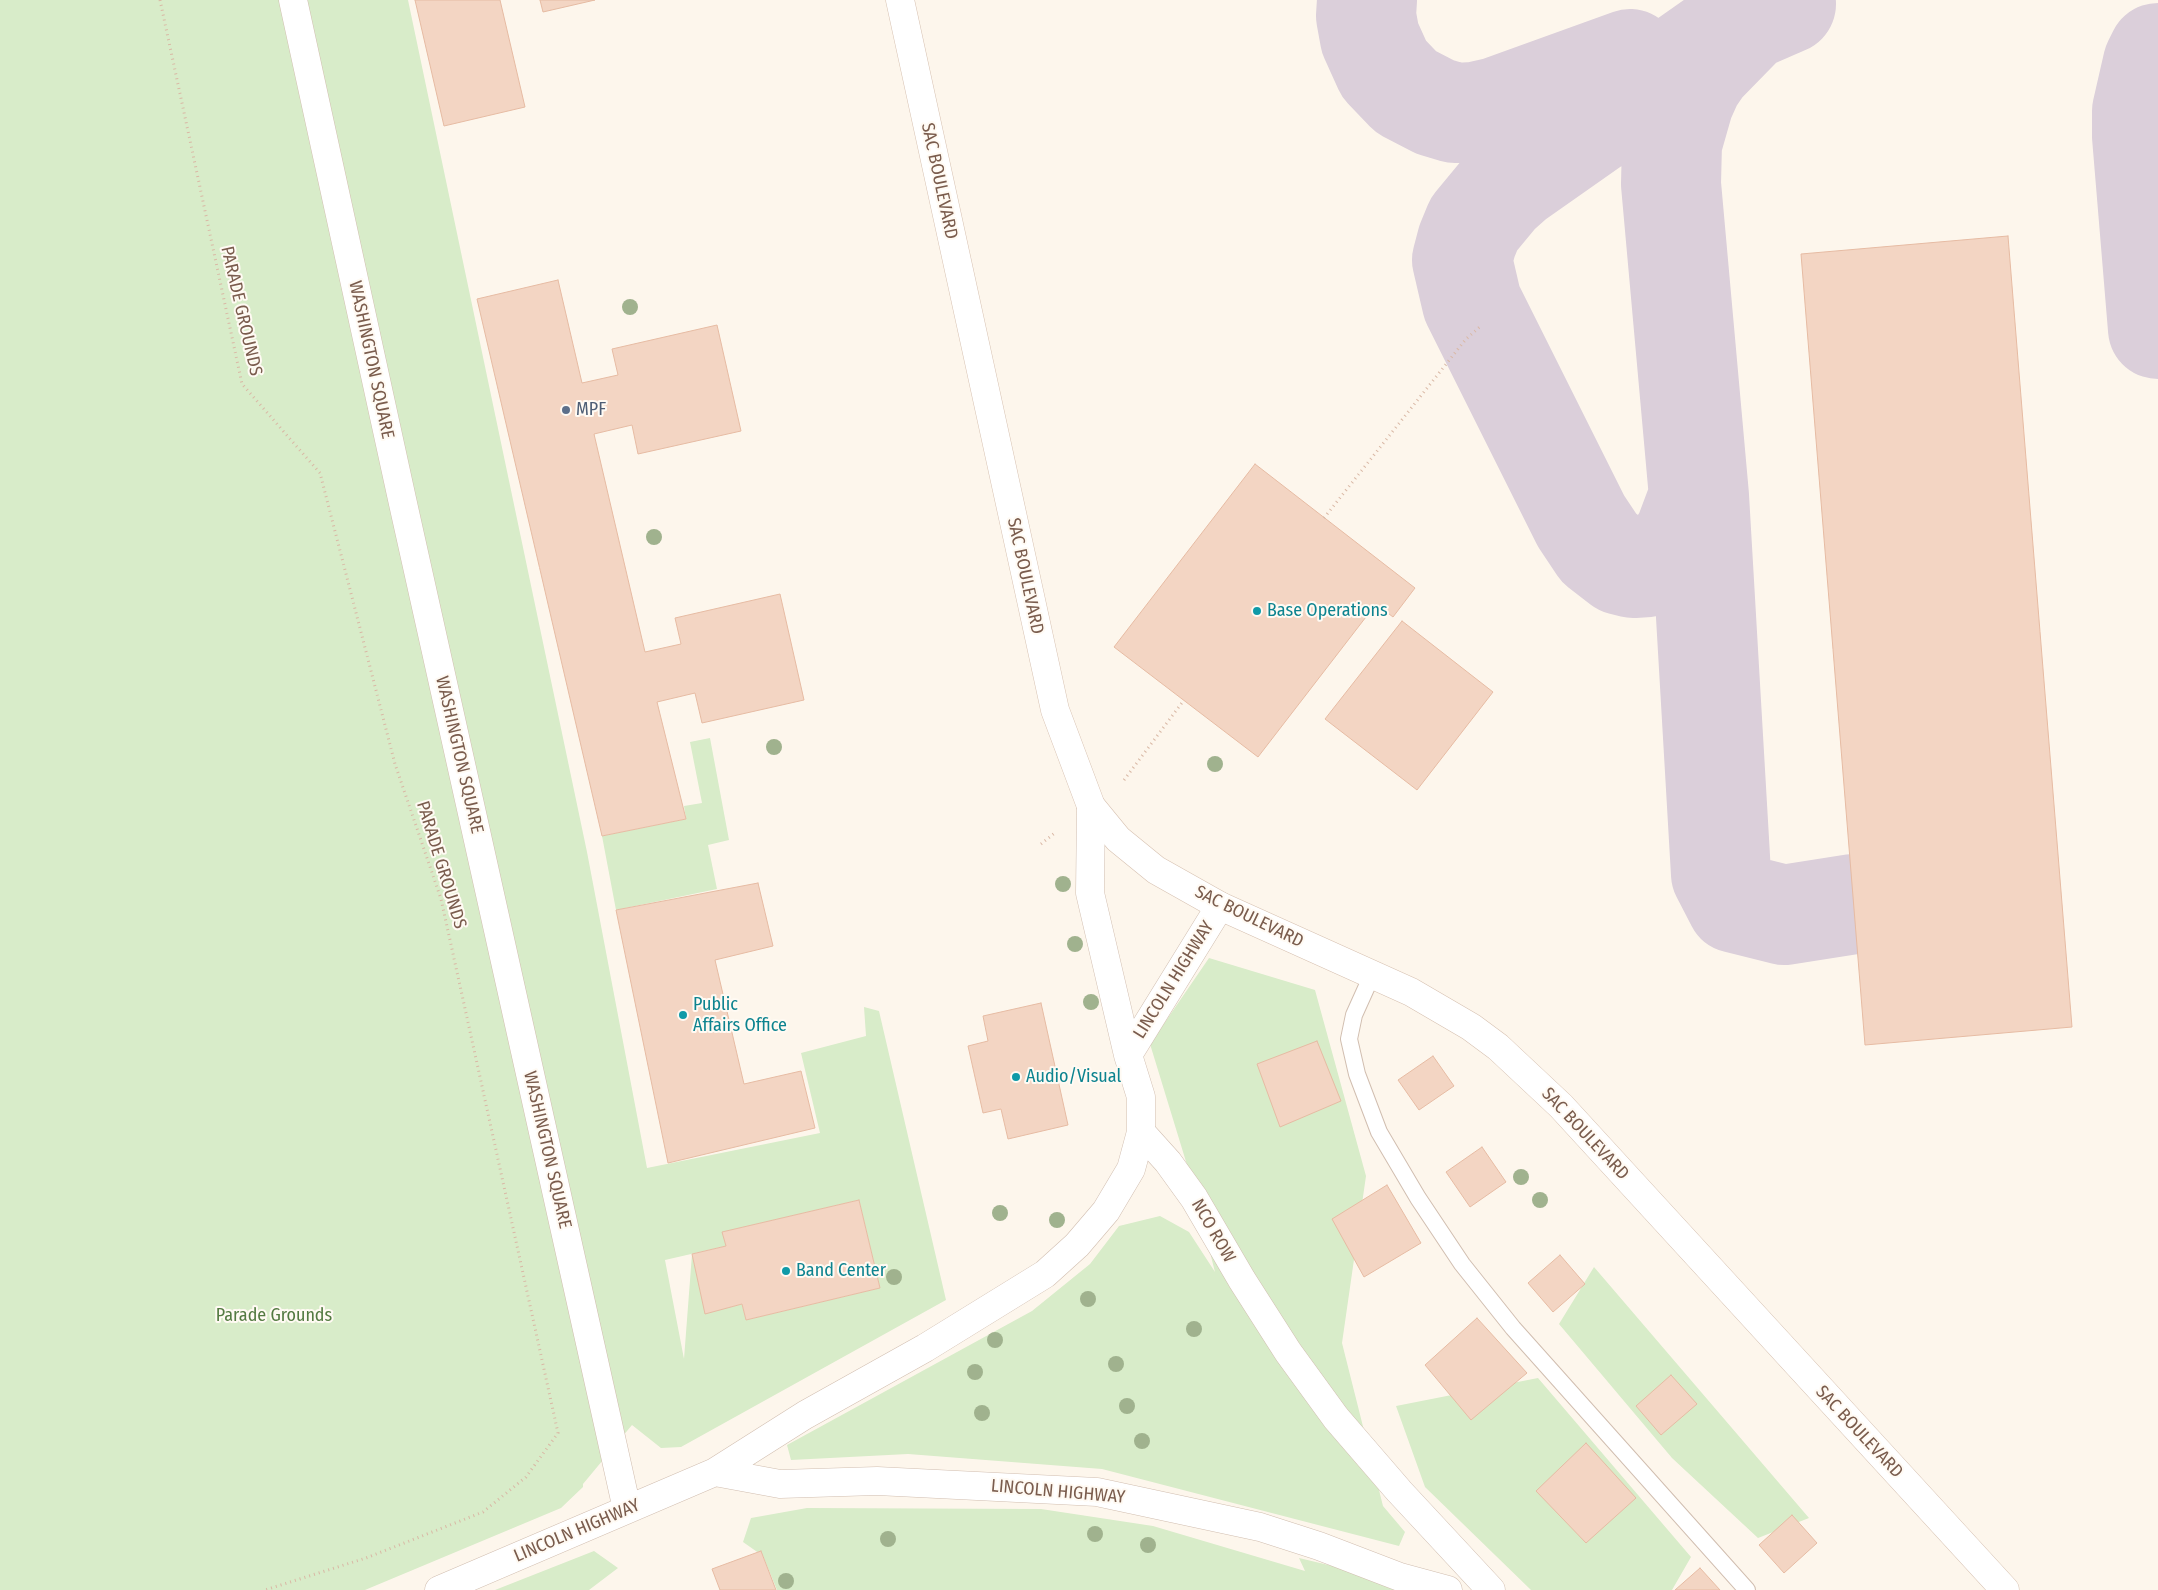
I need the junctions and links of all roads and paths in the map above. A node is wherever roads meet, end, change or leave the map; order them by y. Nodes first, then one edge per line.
1 (160, 0) edge
2 (293, 0) edge
3 (900, 0) edge
4 (1482, 325) dead end
5 (1324, 518) dead end
6 (1184, 700) dead end
7 (1124, 780) dead end
8 (1091, 806) junction
9 (1061, 828) dead end
10 (1041, 844) dead end
11 (1220, 906) junction
12 (1372, 975) junction
13 (1128, 1055) junction
14 (1141, 1132) junction
15 (716, 1472) junction
16 (627, 1509) junction
17 (265, 1590) edge
18 (439, 1590) edge
19 (1448, 1590) edge
20 (1491, 1590) edge
21 (1748, 1590) edge
22 (2005, 1590) edge

1 - 17 path, PARADE GROUNDS
2 - 16 street, WASHINGTON SQUARE
3 - 8 street, SAC BOULEVARD
4 - 5 path
6 - 7 path
8 - 11 street, SAC BOULEVARD
8 - 13 street
9 - 10 path
11 - 12 street, SAC BOULEVARD
11 - 13 street, LINCOLN HIGHWAY
12 - 21 lane
12 - 22 street, SAC BOULEVARD
13 - 14 street
14 - 15 street, LINCOLN HIGHWAY
14 - 20 street, NCO ROW
15 - 16 street, LINCOLN HIGHWAY
15 - 19 street, LINCOLN HIGHWAY
16 - 18 street, LINCOLN HIGHWAY

